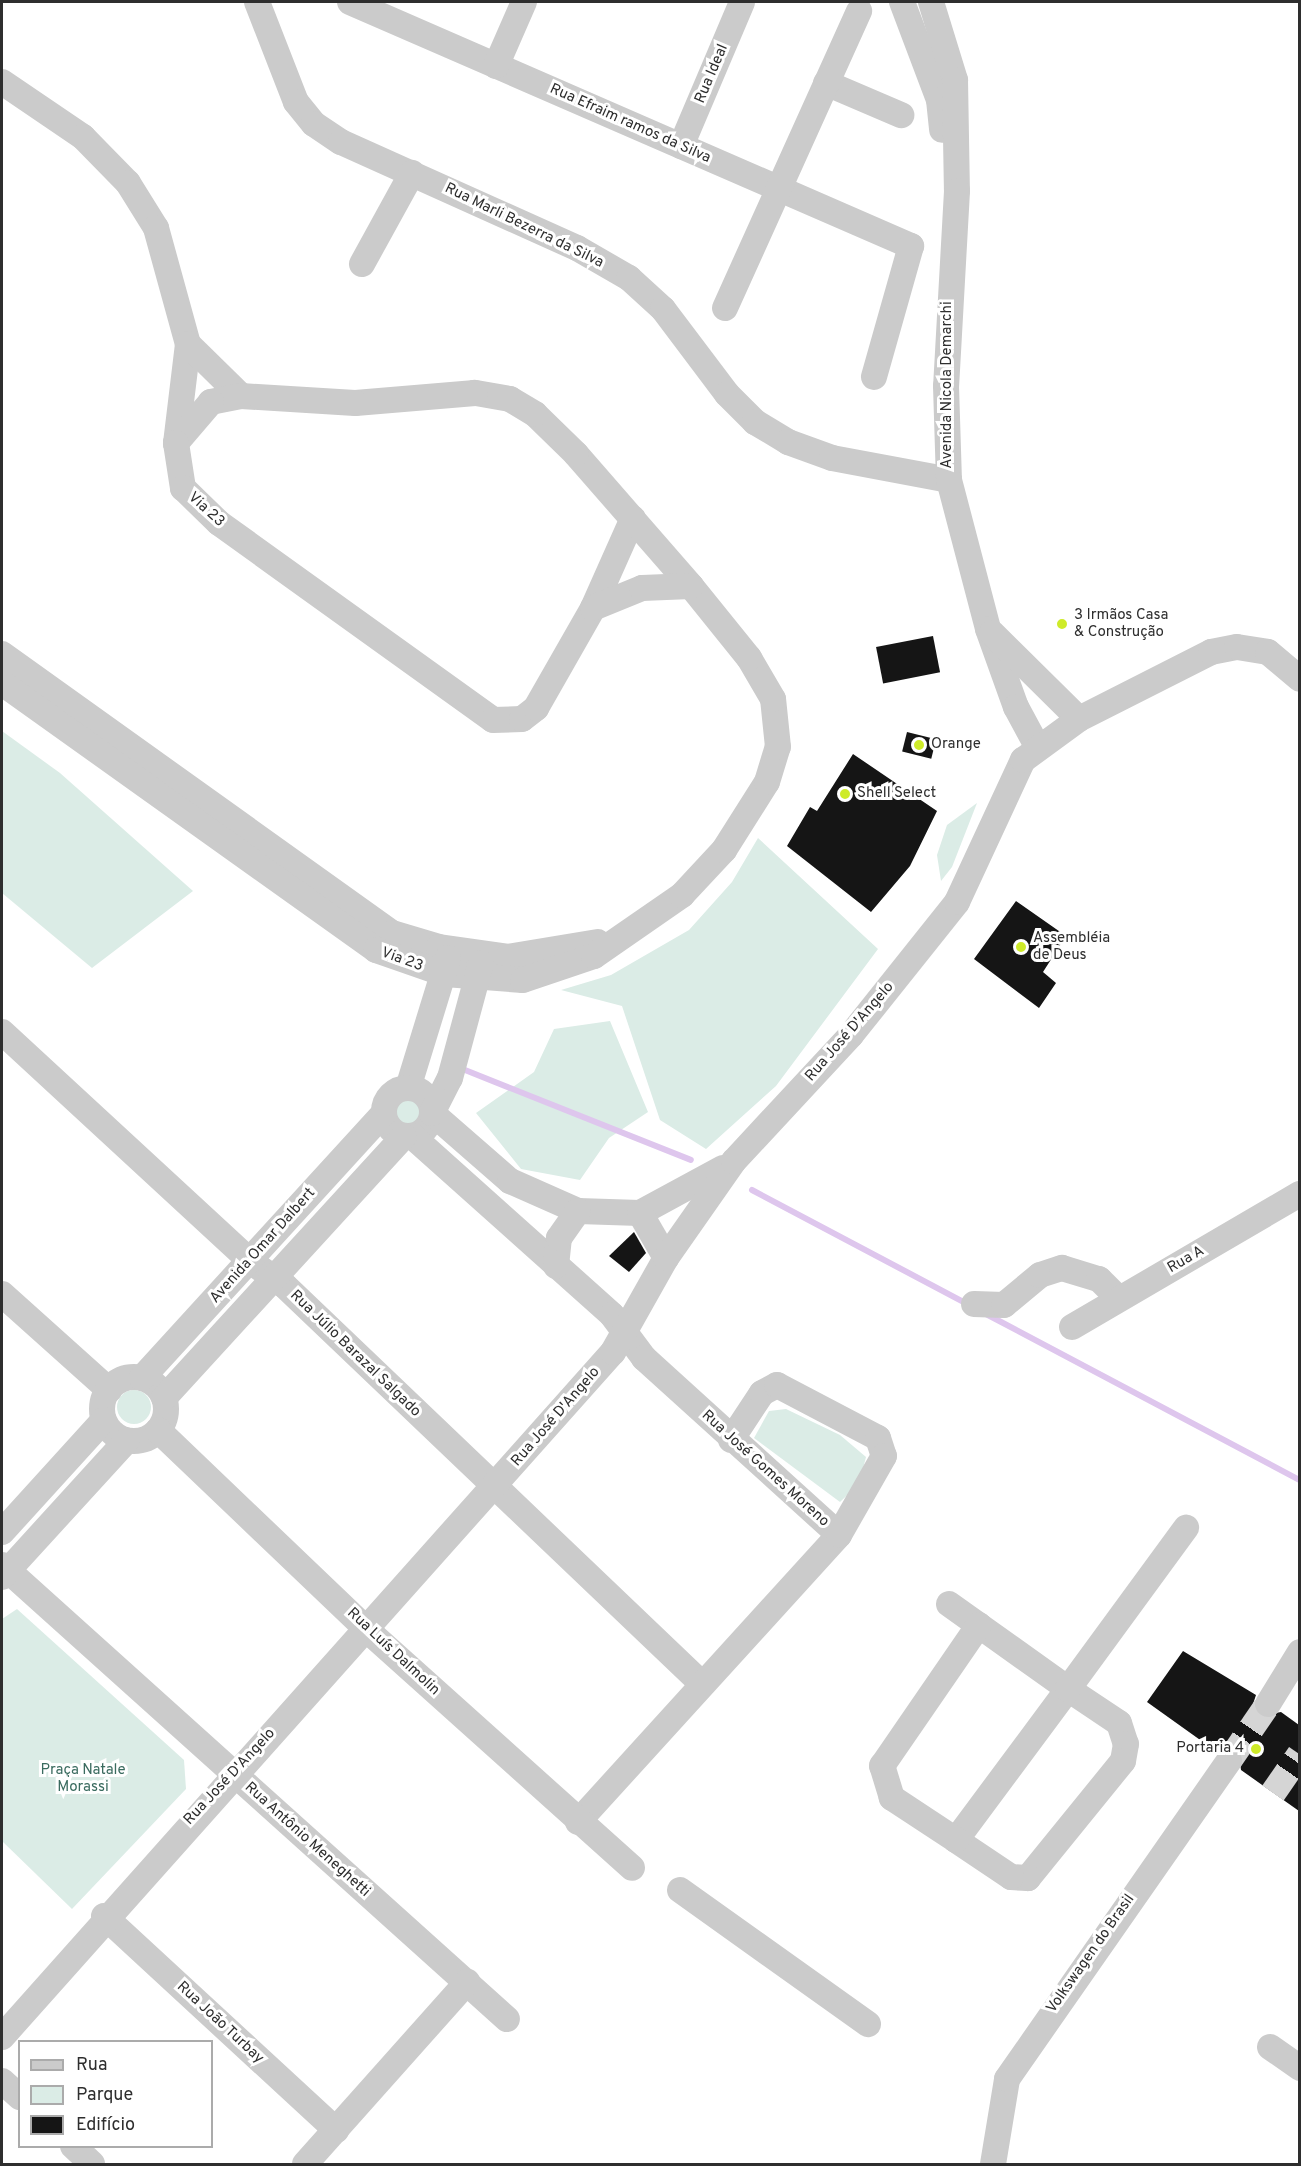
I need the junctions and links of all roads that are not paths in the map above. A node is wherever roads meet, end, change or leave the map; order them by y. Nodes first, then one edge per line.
1 (257, 2) edge
2 (350, 2) edge
3 (524, 2) edge
4 (742, 2) edge
5 (902, 2) edge
6 (931, 2) edge
7 (859, 11) dead end
8 (496, 66) junction
9 (2, 82) edge
10 (826, 83) junction
11 (901, 115) dead end
12 (681, 146) junction
13 (412, 173) junction
14 (777, 191) junction
15 (953, 244) junction
16 (362, 264) dead end
17 (725, 308) dead end
18 (188, 344) junction
19 (874, 377) dead end
20 (241, 396) junction
21 (176, 444) junction
22 (949, 480) junction
23 (633, 518) junction
24 (691, 586) junction
25 (593, 608) junction
26 (988, 629) junction
27 (2, 645) edge
28 (7, 668) edge
29 (1299, 679) edge
30 (1080, 719) junction
31 (1037, 746) junction
32 (447, 962) junction
33 (480, 968) junction
34 (2, 1032) edge
35 (408, 1088) junction
36 (384, 1113) junction
37 (432, 1113) junction
38 (408, 1136) junction
39 (734, 1161) junction
40 (1299, 1194) edge
41 (578, 1211) junction
42 (640, 1213) junction
43 (666, 1258) junction
44 (250, 1261) junction
45 (556, 1266) junction
46 (274, 1279) junction
47 (2, 1294) edge
48 (1119, 1299) junction
49 (974, 1304) dead end
50 (1072, 1327) dead end
51 (624, 1332) junction
52 (142, 1378) junction
53 (110, 1390) junction
54 (164, 1398) junction
55 (104, 1420) junction
56 (158, 1430) junction
57 (127, 1440) junction
58 (731, 1440) junction
59 (494, 1490) junction
60 (1186, 1528) dead end
61 (2, 1532) edge
62 (839, 1535) junction
63 (4, 1571) edge
64 (949, 1604) dead end
65 (979, 1625) junction
66 (368, 1630) junction
67 (1298, 1659) edge
68 (702, 1684) junction
69 (1068, 1689) junction
70 (1268, 1704) tunnel mouth
71 (1229, 1761) tunnel mouth
72 (233, 1773) junction
73 (578, 1822) junction
74 (956, 1840) junction
75 (632, 1868) dead end
76 (680, 1890) dead end
77 (104, 1916) junction
78 (467, 1982) junction
79 (507, 2019) dead end
80 (868, 2024) dead end
81 (2, 2037) edge
82 (1270, 2047) dead end
83 (1299, 2068) edge
84 (2, 2081) edge
85 (18, 2095) edge
86 (336, 2130) junction
87 (75, 2148) edge
88 (92, 2164) edge
89 (305, 2164) edge
90 (993, 2164) edge

1 - 13 street, Rua Marli Bezerra da Silva
2 - 8 street, Rua Efraim ramos da Silva
3 - 8 street
4 - 12 street, Rua Ideal
5 - 15 street, Avenida Nicola Demarchi
6 - 15 street, Avenida Nicola Demarchi
7 - 10 street
8 - 12 street, Rua Efraim ramos da Silva
9 - 18 street
10 - 11 street
10 - 14 street
12 - 14 street, Rua Efraim ramos da Silva
13 - 16 street
13 - 22 street, Rua Marli Bezerra da Silva
14 - 17 street
14 - 19 street, Rua Efraim ramos da Silva
15 - 22 street, Avenida Nicola Demarchi
18 - 20 street
18 - 21 street
20 - 21 street, Via 23
20 - 23 street, Via 23
21 - 25 street, Via 23
22 - 26 street, Avenida Nicola Demarchi
23 - 24 street, Via 23
23 - 25 street, Via 23
24 - 25 street
24 - 33 street, Via 23
26 - 30 street
26 - 31 street, Avenida Nicola Demarchi
27 - 28 street, Via 23
28 - 32 street, Via 23
29 - 30 street
30 - 31 street
31 - 39 street, Rua José D'Angelo
32 - 33 street, Via 23
32 - 35 street
33 - 37 street
34 - 44 street, Rua Júlio Barazal Salgado
35 - 36 street
35 - 37 street
36 - 38 street
36 - 44 street, Avenida Omar Dalbert
37 - 38 street
37 - 41 street
38 - 45 street, Rua José Gomes Moreno
38 - 46 street, Avenida Omar Dalbert
39 - 42 street
39 - 43 street, Rua José D'Angelo
40 - 48 street, Rua A
41 - 42 street
41 - 45 street
42 - 43 street
43 - 51 street, Rua José D'Angelo
44 - 46 street, Rua Júlio Barazal Salgado
44 - 52 street, Avenida Omar Dalbert
45 - 51 street, Rua José Gomes Moreno
46 - 54 street, Avenida Omar Dalbert
46 - 59 street, Rua Júlio Barazal Salgado
47 - 53 street
48 - 49 street
48 - 50 street, Rua A
51 - 58 street, Rua José Gomes Moreno
51 - 59 street, Rua José D'Angelo
52 - 53 street
52 - 54 street
53 - 55 street
54 - 56 street
55 - 57 street
55 - 61 street
56 - 57 street
56 - 66 street, Rua Luís Dalmolin
57 - 63 street
58 - 62 street, Rua José Gomes Moreno
58 - 62 street
59 - 66 street, Rua José D'Angelo
59 - 68 street, Rua Júlio Barazal Salgado
60 - 69 street
62 - 68 street, Rua José Gomes Moreno
63 - 72 street, Rua Antônio Meneghetti
64 - 65 street
65 - 69 street
65 - 74 street
66 - 72 street, Rua José D'Angelo
66 - 73 street, Rua Luís Dalmolin
67 - 70 street
68 - 73 street, Rua José Gomes Moreno
69 - 74 street
69 - 74 street
71 - 90 street, Volkswagen do Brasil
72 - 77 street, Rua José D'Angelo
72 - 78 street, Rua Antônio Meneghetti
73 - 75 street, Rua Luís Dalmolin
76 - 80 street
77 - 81 street, Rua José D'Angelo
77 - 86 street, Rua João Turbay
78 - 79 street, Rua Antônio Meneghetti
78 - 86 street
82 - 83 street
84 - 85 street
86 - 89 street
87 - 88 street

